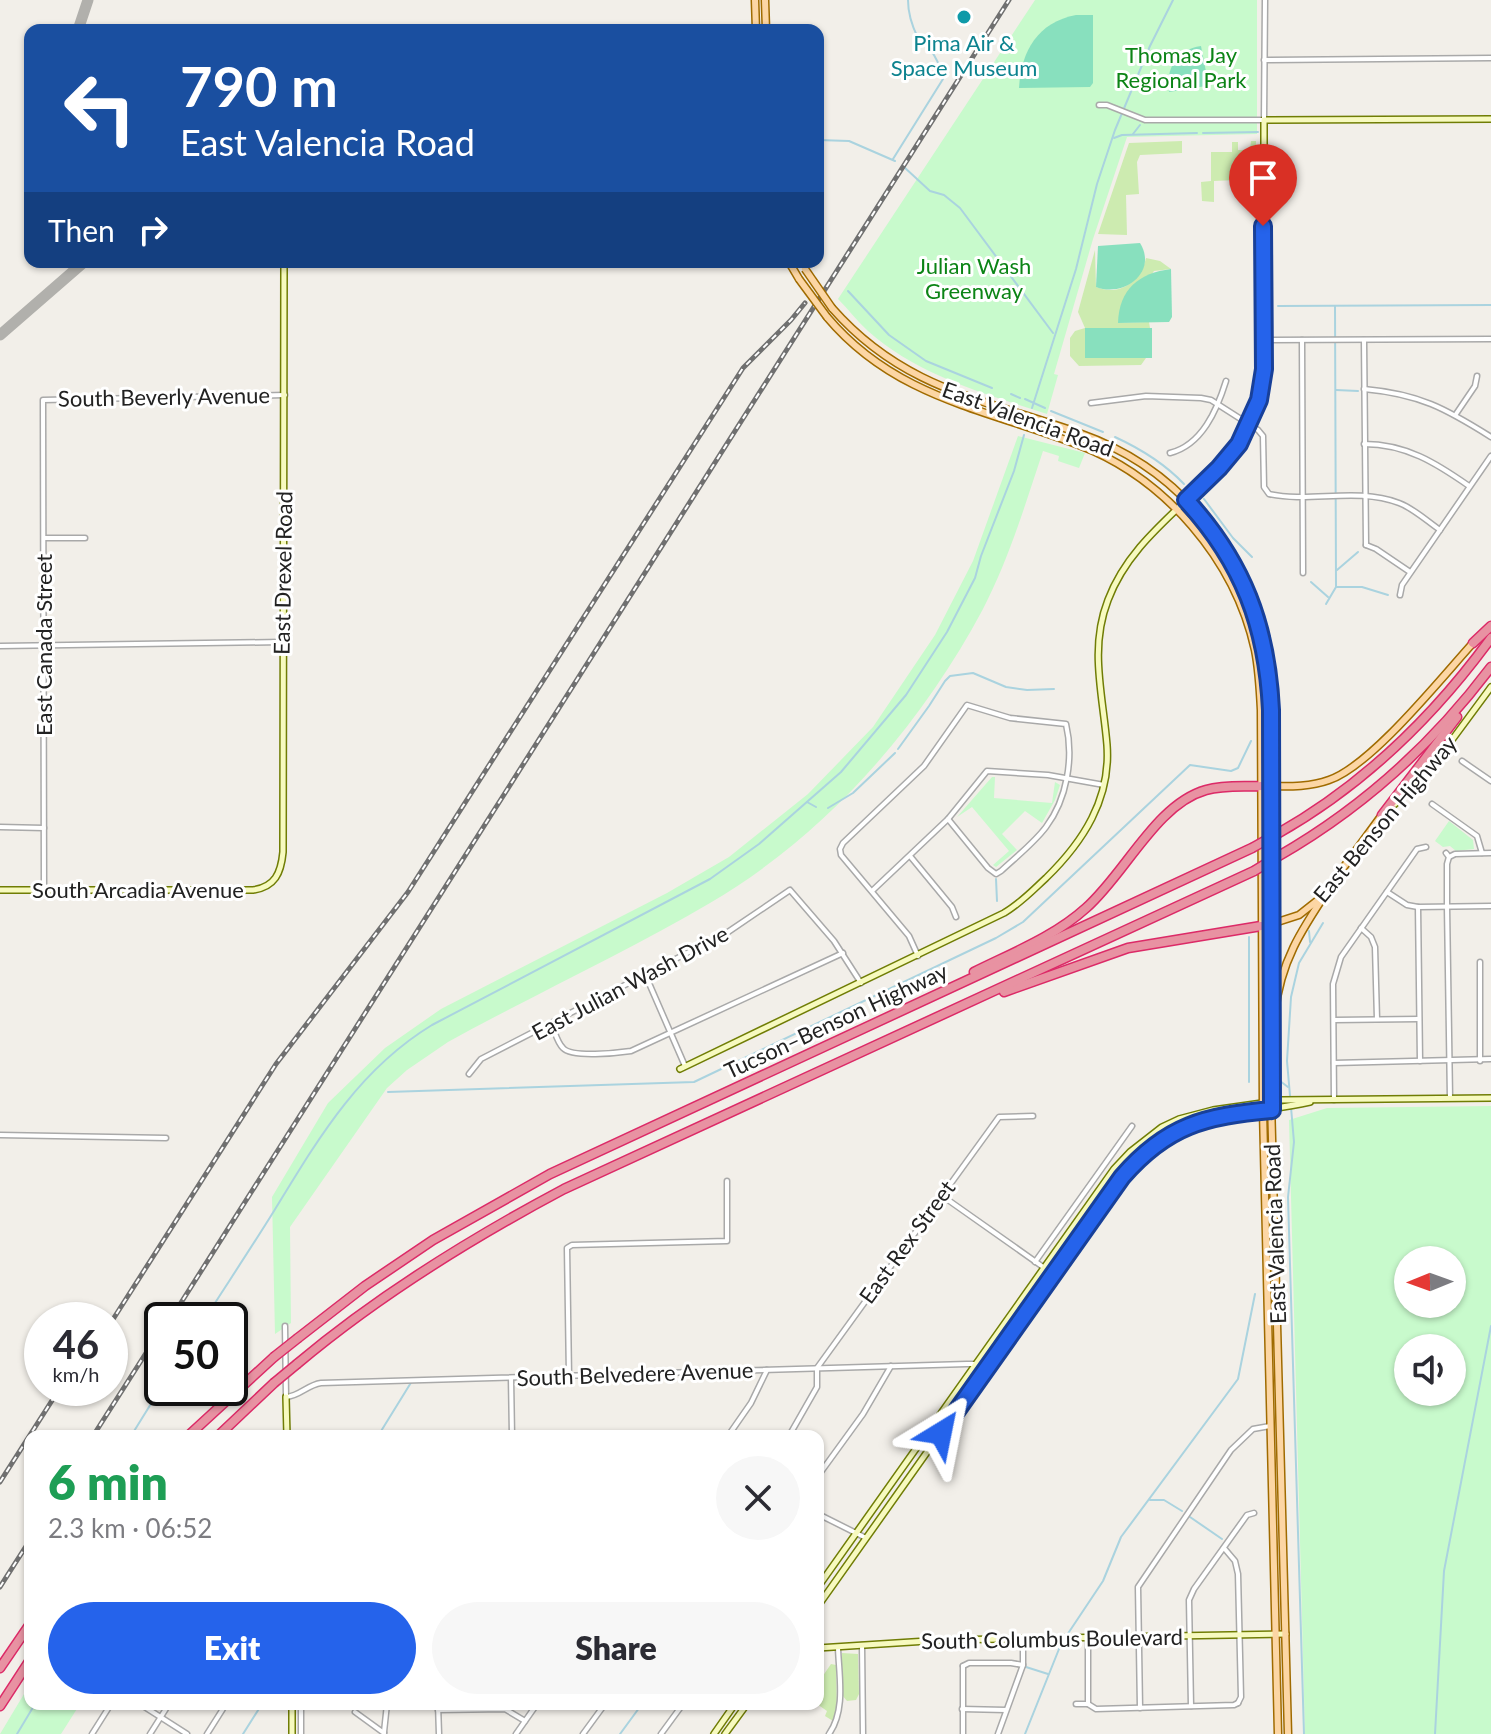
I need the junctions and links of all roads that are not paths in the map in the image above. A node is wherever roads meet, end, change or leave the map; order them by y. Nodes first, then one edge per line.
1 (755, 0) edge
2 (765, 0) edge
3 (1265, 0) edge
4 (756, 24) edge
5 (766, 24) edge
6 (1491, 58) edge
7 (1264, 60) junction
8 (1099, 105) dead end
9 (1491, 119) edge
10 (1264, 120) junction
11 (284, 268) edge
12 (793, 268) edge
13 (805, 268) edge
14 (1491, 339) edge
15 (1264, 340) junction
16 (1302, 340) junction
17 (1364, 340) junction
18 (1477, 376) dead end
19 (1226, 381) dead end
20 (1364, 389) junction
21 (285, 395) junction
22 (43, 400) joint
23 (1091, 403) dead end
24 (1219, 406) junction
25 (1456, 414) junction
26 (1250, 425) junction
27 (1491, 437) edge
28 (1364, 444) junction
29 (1170, 453) dead end
30 (1491, 456) edge
31 (1469, 486) junction
32 (1302, 495) junction
33 (1364, 495) junction
34 (1186, 500) junction
35 (1177, 509) junction
36 (1440, 530) junction
37 (44, 538) junction
38 (85, 538) dead end
39 (1410, 572) junction
40 (1303, 573) dead end
41 (1400, 595) dead end
42 (1491, 619) edge
43 (1491, 626) edge
44 (1491, 638) edge
45 (282, 642) junction
46 (1473, 643) junction
47 (0, 646) edge
48 (44, 646) junction
49 (1491, 669) edge
50 (1491, 687) edge
51 (1462, 761) dead end
52 (1066, 779) junction
53 (1491, 781) edge
54 (1104, 785) junction
55 (1266, 786) junction
56 (1432, 804) dead end
57 (1382, 815) junction
58 (948, 819) junction
59 (0, 827) edge
60 (44, 828) junction
61 (1426, 847) dead end
62 (1482, 853) junction
63 (1491, 853) edge
64 (910, 856) junction
65 (1338, 875) junction
66 (273, 882) joint
67 (0, 890) edge
68 (44, 891) junction
69 (872, 891) junction
70 (1387, 892) junction
71 (1491, 906) edge
72 (1418, 907) junction
73 (1447, 907) junction
74 (956, 917) dead end
75 (1266, 925) junction
76 (1361, 928) junction
77 (843, 953) junction
78 (918, 956) junction
79 (1480, 962) dead end
80 (645, 974) junction
81 (861, 983) junction
82 (940, 1016) junction
83 (1377, 1019) junction
84 (1419, 1019) junction
85 (1334, 1020) junction
86 (551, 1024) junction
87 (671, 1034) junction
88 (1272, 1039) junction
89 (821, 1048) junction
90 (1491, 1059) edge
91 (1420, 1061) junction
92 (1449, 1061) junction
93 (1480, 1061) junction
94 (1334, 1063) junction
95 (683, 1068) joint
96 (469, 1074) dead end
97 (1491, 1098) edge
98 (1450, 1099) junction
99 (1334, 1100) junction
100 (1271, 1101) junction
101 (1263, 1102) junction
102 (1286, 1104) junction
103 (1272, 1110) junction
104 (1263, 1111) junction
105 (1033, 1116) dead end
106 (1132, 1126) dead end
107 (0, 1135) edge
108 (166, 1138) dead end
109 (727, 1181) dead end
110 (941, 1195) junction
111 (1035, 1262) junction
112 (1044, 1268) junction
113 (1053, 1274) junction
114 (285, 1326) dead end
115 (975, 1364) junction
116 (891, 1366) junction
117 (817, 1368) junction
118 (767, 1370) junction
119 (985, 1371) junction
120 (569, 1376) junction
121 (511, 1378) junction
122 (286, 1397) junction
123 (1270, 1426) junction
124 (195, 1430) edge
125 (224, 1430) edge
126 (287, 1430) edge
127 (512, 1430) edge
128 (732, 1430) edge
129 (792, 1430) edge
130 (824, 1468) edge
131 (1254, 1513) dead end
132 (824, 1517) edge
133 (857, 1533) junction
134 (866, 1538) junction
135 (1224, 1548) junction
136 (824, 1579) edge
137 (824, 1598) edge
138 (24, 1633) edge
139 (1239, 1634) junction
140 (1276, 1634) junction
141 (1286, 1634) junction
142 (1189, 1635) junction
143 (1139, 1636) junction
144 (1088, 1637) junction
145 (1023, 1638) junction
146 (862, 1645) junction
147 (824, 1648) edge
148 (838, 1648) junction
149 (1023, 1665) junction
150 (0, 1668) edge
151 (24, 1668) edge
152 (1076, 1704) dead end
153 (1088, 1704) junction
154 (1191, 1706) junction
155 (0, 1708) edge
156 (1140, 1708) junction
157 (962, 1709) junction
158 (107, 1710) edge
159 (149, 1710) edge
160 (165, 1710) edge
161 (222, 1710) edge
162 (292, 1710) edge
163 (301, 1710) edge
164 (387, 1710) edge
165 (438, 1710) edge
166 (507, 1710) edge
167 (533, 1710) edge
168 (601, 1710) edge
169 (677, 1710) edge
170 (731, 1710) edge
171 (743, 1710) edge
172 (1006, 1710) junction
173 (355, 1712) dead end
174 (160, 1717) junction
175 (525, 1721) junction
176 (384, 1733) edge
177 (92, 1734) edge
178 (150, 1734) edge
179 (187, 1734) edge
180 (207, 1734) edge
181 (292, 1734) edge
182 (301, 1734) edge
183 (439, 1734) edge
184 (516, 1734) edge
185 (583, 1734) edge
186 (661, 1734) edge
187 (714, 1734) edge
188 (725, 1734) edge
189 (829, 1734) edge
190 (863, 1734) edge
191 (963, 1734) edge
192 (998, 1734) edge
193 (1278, 1734) edge
194 (1288, 1734) edge

1 - 4 main road
2 - 5 main road
3 - 7 street
6 - 7 street
7 - 10 street
8 - 10 street
9 - 10 street
10 - 15 street
11 - 21 street, East Drexel Road
12 - 35 main road, East Valencia Road, bridge
13 - 34 main road, East Valencia Road, bridge
14 - 17 street
15 - 16 street
15 - 26 street
16 - 17 street
16 - 32 street
17 - 20 street
18 - 25 street
19 - 24 street
20 - 25 street
20 - 28 street
21 - 22 street, South Beverly Avenue
21 - 45 street, East Drexel Road
22 - 37 street, East Canada Street
23 - 24 street
24 - 26 street
24 - 29 street
25 - 27 street
26 - 32 street
26 - 34 street
28 - 31 street
28 - 33 street
30 - 31 street
31 - 36 street
32 - 33 street
32 - 40 street
33 - 36 street
33 - 39 street
34 - 35 street
34 - 55 main road, East Valencia Road
35 - 54 street
35 - 55 main road, East Valencia Road
36 - 39 street
37 - 38 street
37 - 48 street, East Canada Street
39 - 41 street
42 - 46 street
43 - 46 highway
44 - 89 highway, Tucson–Benson Highway, bridge
45 - 48 street
45 - 66 street, East Drexel Road
46 - 55 main road
47 - 48 street
48 - 60 street, East Canada Street
49 - 57 highway
49 - 82 highway, Tucson–Benson Highway, bridge
50 - 57 street, East Benson Highway
51 - 53 street
52 - 54 street
52 - 58 street
52 - 58 street
52 - 69 street
54 - 78 street
55 - 75 main road, East Valencia Road
55 - 89 highway
56 - 62 street
57 - 65 main road, East Benson Highway
58 - 64 street
59 - 60 street
60 - 68 street, East Canada Street
61 - 70 street
62 - 63 street
62 - 73 street
64 - 69 street
64 - 74 street
65 - 75 main road, East Benson Highway
65 - 88 main road
66 - 68 street, South Arcadia Avenue
67 - 68 street, South Arcadia Avenue
69 - 78 street
70 - 72 street
70 - 76 street
71 - 73 street
72 - 73 street
72 - 84 street
73 - 92 street
75 - 82 highway
75 - 88 main road, East Valencia Road
75 - 101 main road, East Valencia Road
76 - 83 street
76 - 85 street
77 - 80 street, East Julian Wash Drive
77 - 81 street
77 - 87 street
78 - 81 street
79 - 93 street
80 - 86 street, East Julian Wash Drive
80 - 87 street
81 - 95 street
82 - 125 highway, Tucson–Benson Highway, bridge
83 - 84 street
83 - 85 street
84 - 91 street
85 - 94 street
86 - 87 street
86 - 96 street, East Julian Wash Drive
87 - 95 street
88 - 100 main road, East Valencia Road
89 - 124 highway, Tucson–Benson Highway, bridge
90 - 93 street
91 - 92 street
91 - 94 street
92 - 93 street
92 - 98 street
94 - 99 street
97 - 98 street
98 - 99 street
99 - 102 street
100 - 101 street
100 - 102 street
100 - 103 main road, East Valencia Road
101 - 104 main road, East Valencia Road
101 - 112 street
102 - 103 street
103 - 104 street
103 - 141 main road, East Valencia Road
104 - 113 street
104 - 123 main road, East Valencia Road
105 - 110 street, East Rex Street
106 - 111 street
107 - 108 street
109 - 120 street
110 - 111 street
110 - 117 street, East Rex Street
111 - 112 street
112 - 113 street
112 - 115 street
113 - 119 street
114 - 122 street
115 - 116 street, South Belvedere Avenue
115 - 119 street
115 - 133 street
116 - 117 street, South Belvedere Avenue
116 - 130 street
117 - 118 street, South Belvedere Avenue
117 - 129 street, East Rex Street
118 - 120 street, South Belvedere Avenue
118 - 128 street
119 - 134 street
120 - 121 street, South Belvedere Avenue
121 - 122 street, South Belvedere Avenue
121 - 127 street
122 - 126 street
123 - 140 main road, East Valencia Road
123 - 143 street
131 - 135 street
132 - 133 street
133 - 134 street
133 - 136 street
134 - 137 street
135 - 139 street
135 - 142 street
138 - 150 highway
139 - 140 street, South Columbus Boulevard
139 - 142 street, South Columbus Boulevard
139 - 154 street
140 - 141 street, South Columbus Boulevard
140 - 193 main road, East Valencia Road
141 - 194 main road, East Valencia Road
142 - 143 street, South Columbus Boulevard
142 - 154 street
143 - 144 street, South Columbus Boulevard
143 - 156 street
144 - 145 street, South Columbus Boulevard
144 - 153 street
145 - 146 street, South Columbus Boulevard
145 - 149 street
146 - 148 street, South Columbus Boulevard
146 - 190 street
147 - 148 street, South Columbus Boulevard
148 - 189 street
149 - 157 street
149 - 172 street
151 - 155 highway
152 - 153 street
153 - 156 street
154 - 156 street
157 - 172 street
157 - 191 street
158 - 177 street
159 - 174 street
160 - 174 street
161 - 180 street
162 - 181 street
163 - 182 street
164 - 176 street
165 - 183 street
166 - 175 street
167 - 175 street
168 - 185 street
169 - 186 street
170 - 187 street
171 - 188 street
172 - 192 street
173 - 176 street
174 - 178 street
174 - 179 street
175 - 184 street

